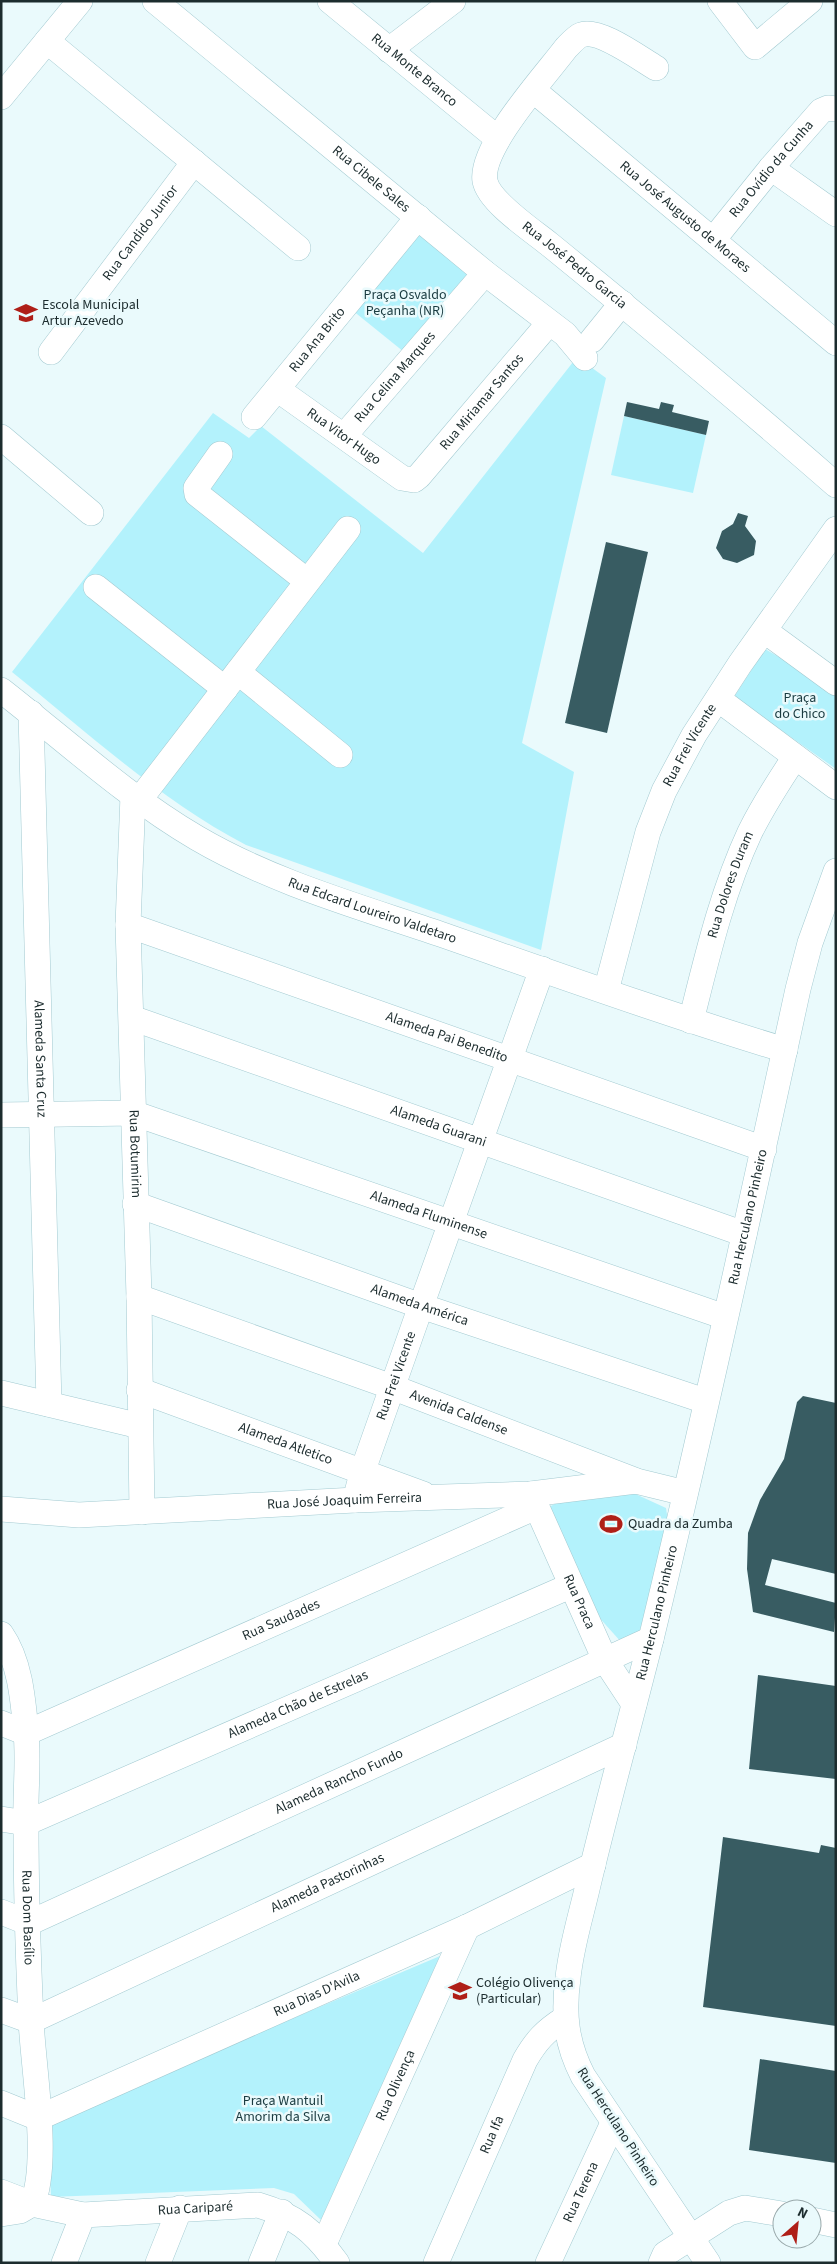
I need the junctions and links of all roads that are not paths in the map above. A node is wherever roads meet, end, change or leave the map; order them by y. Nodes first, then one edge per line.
1 (80, 1) edge
2 (155, 1) edge
3 (330, 1) edge
4 (453, 1) edge
5 (720, 1) edge
6 (810, 1) edge
7 (47, 42) junction
8 (389, 50) junction
9 (656, 68) dead end
10 (534, 90) junction
11 (1, 96) edge
12 (836, 109) edge
13 (497, 138) junction
14 (194, 162) junction
15 (771, 168) junction
16 (836, 214) edge
17 (418, 217) junction
18 (713, 240) junction
19 (298, 248) dead end
20 (485, 273) junction
21 (622, 303) junction
22 (549, 322) junction
23 (836, 343) edge
24 (51, 352) dead end
25 (277, 389) junction
26 (254, 417) dead end
27 (344, 436) junction
28 (1, 437) edge
29 (220, 454) dead end
30 (414, 480) joint
31 (836, 485) edge
32 (91, 513) dead end
33 (348, 529) dead end
34 (836, 529) edge
35 (308, 582) junction
36 (96, 587) dead end
37 (764, 631) junction
38 (231, 681) junction
39 (836, 683) edge
40 (1, 690) edge
41 (718, 699) junction
42 (31, 713) junction
43 (340, 755) dead end
44 (795, 757) junction
45 (836, 787) edge
46 (137, 797) junction
47 (836, 871) edge
48 (128, 925) junction
49 (542, 969) junction
50 (606, 991) junction
51 (132, 1018) junction
52 (691, 1021) junction
53 (785, 1050) junction
54 (508, 1060) junction
55 (133, 1113) junction
56 (1, 1114) edge
57 (41, 1114) junction
58 (480, 1140) junction
59 (764, 1150) junction
60 (136, 1204) junction
61 (450, 1222) junction
62 (744, 1234) junction
63 (139, 1297) junction
64 (421, 1306) junction
65 (725, 1317) junction
66 (392, 1387) junction
67 (139, 1390) junction
68 (1, 1393) edge
69 (705, 1402) junction
70 (49, 1404) junction
71 (140, 1426) junction
72 (363, 1470) junction
73 (636, 1481) junction
74 (685, 1493) junction
75 (433, 1497) junction
76 (355, 1500) junction
77 (534, 1501) junction
78 (1, 1509) edge
79 (142, 1512) junction
80 (570, 1586) junction
81 (1, 1634) edge
82 (651, 1639) junction
83 (605, 1660) junction
84 (634, 1704) junction
85 (1, 1724) edge
86 (26, 1733) junction
87 (624, 1745) junction
88 (1, 1819) edge
89 (26, 1823) junction
90 (593, 1865) junction
91 (1, 1912) edge
92 (29, 1923) junction
93 (467, 1927) junction
94 (1, 2010) edge
95 (564, 2020) junction
96 (31, 2021) junction
97 (1, 2103) edge
98 (38, 2118) junction
99 (613, 2123) junction
100 (1, 2192) edge
101 (32, 2204) junction
102 (180, 2208) junction
103 (282, 2212) junction
104 (772, 2212) edge
105 (1, 2214) edge
106 (83, 2215) junction
107 (822, 2222) edge
108 (836, 2225) edge
109 (691, 2237) junction
110 (330, 2253) edge
111 (64, 2263) edge
112 (158, 2263) edge
113 (261, 2263) edge
114 (436, 2263) edge
115 (548, 2263) edge
116 (661, 2263) edge
117 (708, 2263) edge

1 - 7 street
2 - 17 street, Rua Cibele Sales
3 - 8 street, Rua Monte Branco
4 - 8 street
5 - 6 street
7 - 11 street
7 - 14 street
8 - 13 street, Rua Monte Branco
9 - 10 street, Rua José Pedro Garcia
10 - 13 street, Rua José Pedro Garcia
10 - 18 street, Rua José Augusto de Moraes
12 - 15 street, Rua Ovídio da Cunha
13 - 21 street, Rua José Pedro Garcia
14 - 19 street
14 - 24 street, Rua Candido Junior
15 - 16 street
15 - 18 street, Rua Ovídio da Cunha
17 - 20 street, Rua Cibele Sales
17 - 25 street, Rua Ana Brito
18 - 23 street, Rua José Augusto de Moraes
20 - 22 street, Rua Cibele Sales
20 - 27 street, Rua Celina Marques
21 - 22 street, Rua Cibele Sales
21 - 31 street, Rua José Pedro Garcia
22 - 30 street, Rua Miriamar Santos
25 - 26 street, Rua Ana Brito
25 - 27 street, Rua Vitor Hugo
27 - 30 street, Rua Vitor Hugo
28 - 32 street
29 - 35 street
33 - 35 street
34 - 37 street, Rua Frei Vicente
35 - 38 street
36 - 38 street
37 - 39 street
37 - 41 street, Rua Frei Vicente
38 - 43 street
38 - 46 street
40 - 42 street, Rua Edcard Loureiro Valdetaro
41 - 44 street
41 - 50 street, Rua Frei Vicente
42 - 46 street, Rua Edcard Loureiro Valdetaro
42 - 57 street, Alameda Santa Cruz
44 - 45 street
44 - 52 street, Rua Dolores Duram
46 - 48 street, Rua Botumirim
46 - 49 street, Rua Edcard Loureiro Valdetaro
47 - 53 street, Rua Herculano Pinheiro
48 - 51 street, Rua Botumirim
48 - 54 street, Alameda Pai Benedito
49 - 50 street, Rua Edcard Loureiro Valdetaro
49 - 54 street, Rua Frei Vicente
50 - 52 street, Rua Edcard Loureiro Valdetaro
51 - 55 street, Rua Botumirim
51 - 58 street, Alameda Guarani
52 - 53 street, Rua Edcard Loureiro Valdetaro
53 - 59 street, Rua Herculano Pinheiro
54 - 58 street, Rua Frei Vicente
54 - 59 street, Alameda Pai Benedito
55 - 57 street, Alameda Fluminense
55 - 60 street, Rua Botumirim
55 - 61 street, Alameda Fluminense
56 - 57 street, Alameda Fluminense
57 - 70 street, Alameda Santa Cruz
58 - 61 street, Rua Frei Vicente
58 - 62 street, Alameda Guarani
59 - 62 street, Rua Herculano Pinheiro
60 - 63 street, Rua Botumirim
60 - 64 street, Alameda América
61 - 64 street, Rua Frei Vicente
61 - 65 street, Alameda Fluminense
62 - 65 street, Rua Herculano Pinheiro
63 - 66 street, Avenida Caldense
63 - 67 street, Rua Botumirim
64 - 66 street, Rua Frei Vicente
64 - 69 street, Alameda América
65 - 69 street, Rua Herculano Pinheiro
66 - 72 street, Rua Frei Vicente
66 - 73 street, Avenida Caldense
67 - 71 street, Rua Botumirim
67 - 72 street, Alameda Atletico
68 - 70 street
69 - 74 street, Rua Herculano Pinheiro
70 - 71 street
71 - 79 street, Rua Botumirim
72 - 75 street, Alameda Atletico
72 - 76 street, Rua Frei Vicente
73 - 74 street, Rua José Joaquim Ferreira
73 - 77 street, Rua José Joaquim Ferreira
74 - 82 street, Rua Herculano Pinheiro
75 - 76 street, Rua José Joaquim Ferreira
75 - 77 street, Rua José Joaquim Ferreira
76 - 79 street, Rua José Joaquim Ferreira
77 - 80 street, Rua Praca
77 - 86 street, Rua Saudades
78 - 79 street, Rua José Joaquim Ferreira
80 - 83 street, Rua Praca
80 - 89 street, Alameda Chão de Estrelas
81 - 86 street, Rua Dom Basílio
82 - 83 street, Alameda Rancho Fundo
82 - 84 street, Rua Herculano Pinheiro
83 - 84 street, Rua Praca
83 - 92 street, Alameda Rancho Fundo
84 - 87 street, Rua Herculano Pinheiro
85 - 86 street
86 - 89 street, Rua Dom Basílio
87 - 90 street, Rua Herculano Pinheiro
87 - 96 street, Alameda Pastorinhas
88 - 89 street
89 - 92 street, Rua Dom Basílio
90 - 93 street, Rua Dias D'Avila
90 - 95 street, Rua Herculano Pinheiro
91 - 92 street
92 - 96 street, Rua Dom Basílio
93 - 98 street, Rua Dias D'Avila
93 - 110 street, Rua Olivença
94 - 96 street
95 - 99 street, Rua Herculano Pinheiro
95 - 114 street, Rua Ifa
96 - 98 street, Rua Dom Basílio
97 - 98 street
98 - 101 street, Rua Dom Basílio
99 - 109 street, Rua Herculano Pinheiro
99 - 115 street, Rua Terena
100 - 101 street, Rua Cariparé
101 - 105 street
101 - 106 street, Rua Cariparé
102 - 103 street, Rua Cariparé
102 - 106 street, Rua Cariparé
102 - 112 street
103 - 110 street, Rua Cariparé
103 - 113 street
104 - 109 street
106 - 111 street
107 - 108 street
109 - 116 street
109 - 117 street, Rua Herculano Pinheiro

